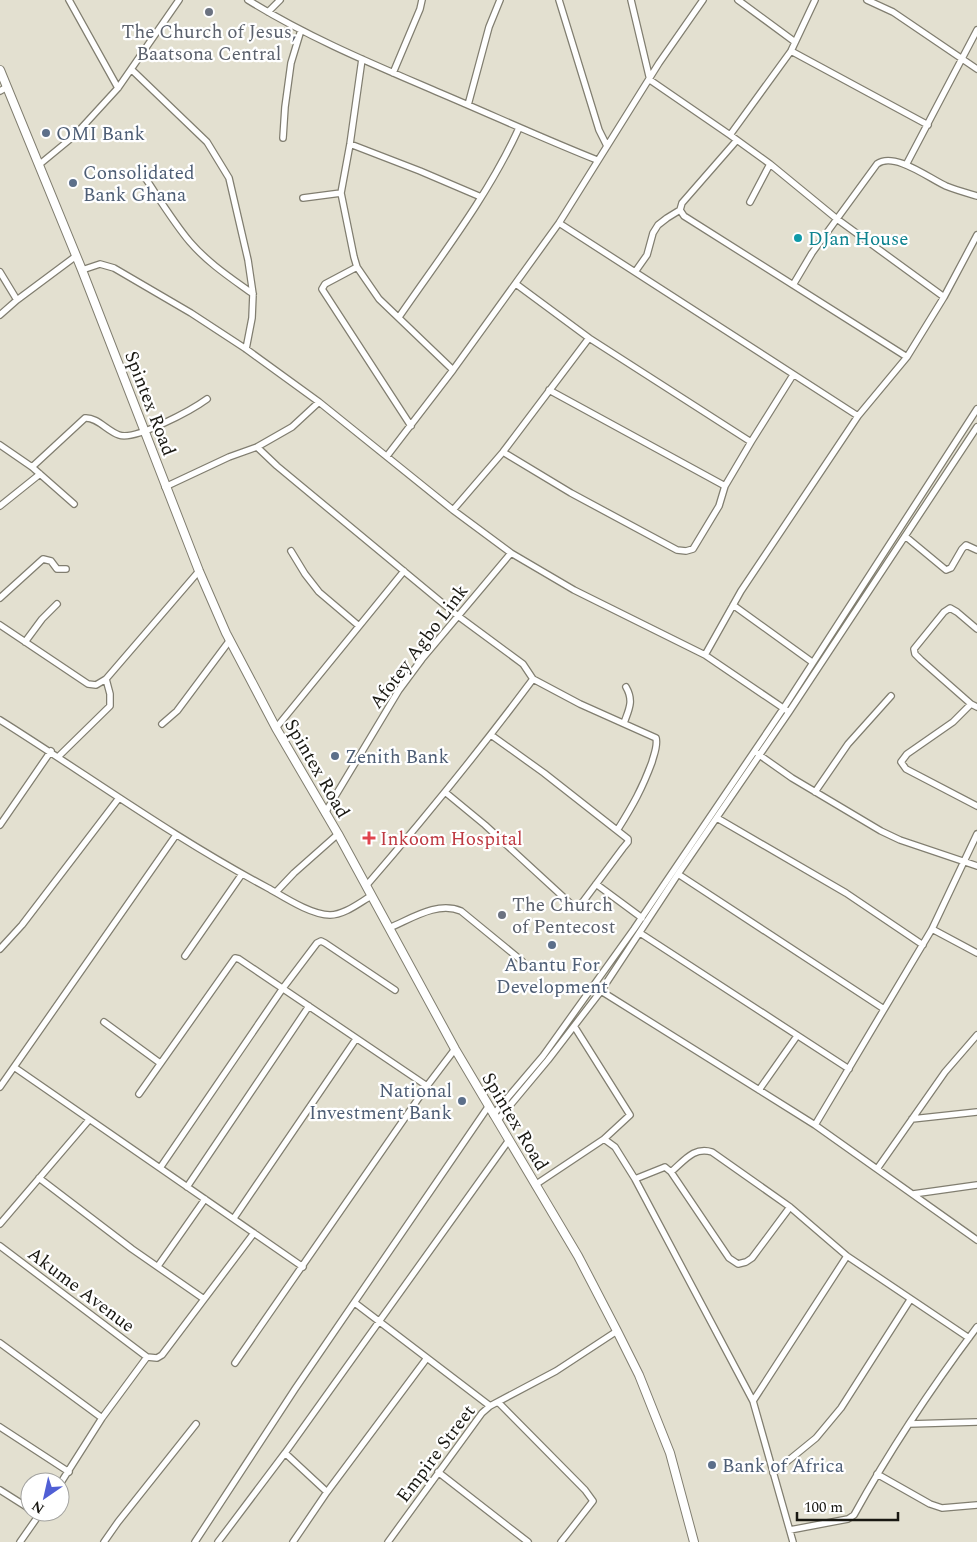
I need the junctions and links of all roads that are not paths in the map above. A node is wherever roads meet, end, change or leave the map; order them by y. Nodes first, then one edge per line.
1 (69, 0) edge
2 (178, 0) edge
3 (248, 0) edge
4 (280, 0) edge
5 (422, 0) edge
6 (500, 0) edge
7 (559, 0) edge
8 (631, 0) edge
9 (703, 0) edge
10 (738, 0) edge
11 (815, 0) edge
12 (867, 0) edge
13 (268, 12) junction
14 (301, 30) junction
15 (977, 30) edge
16 (795, 42) junction
17 (791, 52) junction
18 (362, 59) junction
19 (962, 59) junction
20 (0, 70) edge
21 (132, 70) junction
22 (977, 70) edge
23 (393, 73) junction
24 (650, 80) junction
25 (118, 88) junction
26 (4, 89) edge
27 (468, 105) junction
28 (928, 125) junction
29 (519, 128) junction
30 (730, 134) junction
31 (283, 138) dead end
32 (737, 140) junction
33 (350, 144) junction
34 (607, 146) junction
35 (597, 160) junction
36 (40, 164) junction
37 (770, 164) junction
38 (906, 165) junction
39 (146, 179) dead end
40 (341, 194) junction
41 (977, 196) edge
42 (481, 197) junction
43 (303, 198) dead end
44 (750, 202) dead end
45 (680, 210) junction
46 (837, 220) junction
47 (559, 222) junction
48 (977, 235) edge
49 (76, 256) junction
50 (357, 268) junction
51 (82, 270) junction
52 (0, 272) edge
53 (635, 272) junction
54 (516, 284) junction
55 (793, 284) junction
56 (252, 294) junction
57 (944, 297) junction
58 (17, 300) junction
59 (0, 315) edge
60 (399, 317) junction
61 (589, 338) junction
62 (246, 349) junction
63 (907, 357) junction
64 (452, 370) junction
65 (793, 375) junction
66 (549, 390) junction
67 (207, 399) dead end
68 (319, 402) junction
69 (977, 409) edge
70 (858, 416) junction
71 (411, 426) junction
72 (977, 427) edge
73 (144, 430) junction
74 (750, 442) junction
75 (0, 445) edge
76 (257, 447) junction
77 (503, 452) junction
78 (387, 456) junction
79 (32, 467) junction
80 (40, 474) junction
81 (725, 486) junction
82 (166, 487) junction
83 (74, 504) dead end
84 (0, 506) edge
85 (453, 510) junction
86 (905, 536) junction
87 (977, 550) edge
88 (291, 551) dead end
89 (511, 553) junction
90 (66, 569) dead end
91 (199, 571) junction
92 (404, 571) junction
93 (0, 598) edge
94 (56, 604) dead end
95 (733, 605) junction
96 (458, 616) junction
97 (0, 625) edge
98 (360, 626) junction
99 (977, 629) edge
100 (230, 640) junction
101 (25, 642) junction
102 (705, 655) junction
103 (812, 662) junction
104 (106, 679) junction
105 (533, 679) junction
106 (626, 686) dead end
107 (891, 696) dead end
108 (974, 705) edge
109 (783, 709) junction
110 (789, 712) junction
111 (0, 720) edge
112 (624, 723) junction
113 (162, 724) dead end
114 (276, 728) junction
115 (491, 735) junction
116 (51, 751) junction
117 (757, 753) junction
118 (59, 756) junction
119 (445, 792) junction
120 (815, 792) junction
121 (119, 798) junction
122 (977, 806) edge
123 (325, 813) junction
124 (717, 818) junction
125 (0, 825) edge
126 (618, 829) junction
127 (338, 834) junction
128 (977, 834) edge
129 (176, 835) junction
130 (964, 862) junction
131 (977, 866) edge
132 (242, 874) junction
133 (678, 874) junction
134 (596, 884) junction
135 (366, 886) junction
136 (276, 892) junction
137 (371, 896) junction
138 (642, 918) junction
139 (389, 928) junction
140 (932, 929) junction
141 (640, 933) junction
142 (923, 945) junction
143 (0, 949) edge
144 (977, 953) edge
145 (185, 956) dead end
146 (522, 961) dead end
147 (283, 988) junction
148 (395, 990) dead end
149 (601, 991) junction
150 (309, 1006) junction
151 (884, 1009) junction
152 (104, 1022) dead end
153 (574, 1026) junction
154 (977, 1035) edge
155 (797, 1036) junction
156 (356, 1039) junction
157 (455, 1049) junction
158 (160, 1063) junction
159 (14, 1067) junction
160 (849, 1069) junction
161 (427, 1086) junction
162 (0, 1087) edge
163 (760, 1090) junction
164 (139, 1094) dead end
165 (488, 1107) junction
166 (977, 1112) edge
167 (495, 1118) junction
168 (912, 1118) junction
169 (89, 1120) junction
170 (815, 1125) junction
171 (604, 1139) junction
172 (509, 1140) junction
173 (160, 1168) junction
174 (877, 1169) junction
175 (671, 1172) junction
176 (39, 1178) junction
177 (635, 1179) junction
178 (535, 1185) junction
179 (977, 1185) edge
180 (187, 1187) junction
181 (913, 1194) junction
182 (205, 1199) junction
183 (790, 1206) junction
184 (234, 1218) junction
185 (0, 1224) edge
186 (254, 1233) junction
187 (977, 1240) edge
188 (0, 1246) edge
189 (847, 1256) junction
190 (158, 1266) junction
191 (303, 1267) junction
192 (204, 1299) junction
193 (910, 1300) junction
194 (355, 1303) junction
195 (379, 1321) junction
196 (977, 1327) edge
197 (617, 1331) junction
198 (969, 1338) junction
199 (0, 1343) edge
200 (147, 1357) junction
201 (426, 1358) junction
202 (235, 1363) dead end
203 (753, 1401) junction
204 (498, 1402) junction
205 (490, 1406) junction
206 (102, 1418) junction
207 (977, 1422) edge
208 (196, 1424) dead end
209 (909, 1424) junction
210 (0, 1427) edge
211 (284, 1453) junction
212 (69, 1472) joint
213 (438, 1472) junction
214 (773, 1473) junction
215 (877, 1474) junction
216 (0, 1490) edge
217 (327, 1492) junction
218 (20, 1503) edge
219 (977, 1505) edge
220 (32, 1522) edge
221 (790, 1530) junction
222 (694, 1541) edge
223 (20, 1542) edge
224 (104, 1542) edge
225 (195, 1542) edge
226 (218, 1542) edge
227 (293, 1542) edge
228 (388, 1542) edge
229 (528, 1542) edge
230 (561, 1542) edge
231 (793, 1542) edge

1 - 25 street
2 - 21 street
3 - 13 street
4 - 13 street
5 - 23 street
6 - 27 street
7 - 34 street
8 - 24 street
9 - 24 street
10 - 16 street
11 - 16 street
12 - 19 street
13 - 14 street
14 - 18 street
14 - 31 street
15 - 19 street
16 - 17 street
17 - 28 street
17 - 30 street
18 - 23 street
18 - 33 street
19 - 22 street
19 - 28 street
20 - 26 main road, Spintex Road
21 - 25 street
21 - 56 street
23 - 27 street
24 - 30 street
24 - 34 street
25 - 36 street
26 - 36 main road, Spintex Road
27 - 29 street
28 - 38 street
29 - 35 street
29 - 42 street
30 - 32 street
32 - 37 street
32 - 45 street
33 - 40 street
33 - 42 street
34 - 35 street
35 - 47 street
36 - 49 main road, Spintex Road
37 - 44 street
37 - 46 street
38 - 41 street
38 - 46 street
39 - 56 street
40 - 43 street
40 - 50 street
42 - 60 street
45 - 53 street
45 - 55 street
46 - 55 street
46 - 57 street
47 - 53 street
47 - 54 street
48 - 57 street
49 - 51 main road, Spintex Road
49 - 58 street
50 - 60 street
50 - 71 street
51 - 62 street
51 - 73 main road, Spintex Road
52 - 58 street
53 - 65 street
54 - 61 street
54 - 64 street
55 - 63 street
56 - 62 street
57 - 63 street
58 - 59 street
60 - 64 street
61 - 66 street
61 - 74 street
62 - 68 street
63 - 70 street
64 - 71 street
65 - 70 street
65 - 74 street
66 - 77 street
66 - 81 street
67 - 73 street
68 - 76 street
68 - 78 street
69 - 103 street
70 - 95 street
71 - 78 street
72 - 86 street
73 - 79 street
73 - 82 main road, Spintex Road
74 - 81 street
75 - 79 street
76 - 82 street
76 - 92 street
77 - 81 street
77 - 85 street
78 - 85 street
79 - 80 street
80 - 83 street
80 - 84 street
82 - 91 main road, Spintex Road
85 - 89 street
86 - 87 street
86 - 110 street
88 - 98 street
89 - 96 street, Afotey Agbo Link
89 - 102 street
90 - 93 street
91 - 100 main road, Spintex Road
91 - 104 street
92 - 96 street
92 - 98 street
94 - 101 street
95 - 102 street
95 - 103 street
96 - 105 street
96 - 123 street, Afotey Agbo Link
97 - 101 street
98 - 114 street
99 - 108 street
100 - 113 street
100 - 114 main road, Spintex Road
101 - 104 street
102 - 109 street
103 - 109 street
104 - 118 street
105 - 112 street
105 - 115 street
106 - 112 street
107 - 120 street
108 - 122 street
109 - 110 street
109 - 117 street
110 - 117 street
111 - 116 street
112 - 126 street
114 - 123 main road, Spintex Road
115 - 119 street
115 - 126 street
116 - 118 street
116 - 125 street
117 - 120 street
117 - 124 street
117 - 138 street
118 - 121 street
119 - 134 street
119 - 135 street
120 - 130 street
121 - 129 street
121 - 143 street
123 - 127 main road, Spintex Road
124 - 133 street
124 - 142 street
126 - 134 street
127 - 135 main road, Spintex Road
127 - 136 street
128 - 130 street
129 - 132 street
129 - 159 street
130 - 131 street
130 - 140 street
132 - 136 street
132 - 145 street
133 - 141 street
133 - 151 street
134 - 138 street
135 - 137 main road, Spintex Road
136 - 137 street
137 - 139 main road, Spintex Road
138 - 167 street
139 - 146 street
139 - 157 main road, Spintex Road
140 - 142 street
140 - 144 street
141 - 149 street
141 - 155 street
142 - 151 street
147 - 148 street
147 - 150 street
147 - 158 street
147 - 173 street
149 - 153 street
149 - 163 street
150 - 156 street
150 - 180 street
151 - 160 street
152 - 158 street
153 - 167 street
153 - 171 street
154 - 168 street
155 - 160 street
155 - 163 street
156 - 161 street
156 - 184 street
157 - 161 street
157 - 165 main road, Spintex Road
158 - 164 street
159 - 162 street
159 - 169 street
160 - 170 street
161 - 191 street
163 - 170 street
165 - 167 main road, Spintex Road
165 - 194 street
166 - 168 street
167 - 172 main road, Spintex Road
168 - 174 street
169 - 173 street
169 - 176 street
170 - 174 street
171 - 177 street
171 - 178 street
172 - 178 main road, Spintex Road
172 - 195 street
173 - 180 street
174 - 181 street
175 - 177 street
175 - 183 street
175 - 183 street
176 - 185 street
176 - 190 street
177 - 203 street
178 - 197 main road, Spintex Road
179 - 181 street
180 - 182 street
181 - 187 street
182 - 184 street
182 - 190 street
183 - 189 street
184 - 186 street
186 - 191 street
186 - 192 street
188 - 200 street, Akume Avenue
189 - 193 street
189 - 203 street
190 - 192 street
191 - 202 street
192 - 200 street
193 - 198 street
193 - 214 street
194 - 195 street
194 - 225 street
195 - 201 street
195 - 211 street
196 - 198 street
197 - 204 street, Empire Street
197 - 222 main road, Spintex Road
198 - 209 street
199 - 206 street
200 - 206 street
201 - 205 street
201 - 217 street
203 - 214 street
204 - 205 street, Empire Street
204 - 230 street
205 - 213 street, Empire Street
206 - 212 street
207 - 209 street
208 - 224 street
209 - 215 street
210 - 212 street
211 - 217 street
211 - 226 street
213 - 228 street, Empire Street
213 - 229 street
214 - 221 street
215 - 219 street
215 - 221 street
216 - 218 street
217 - 227 street
220 - 223 street
221 - 231 street

